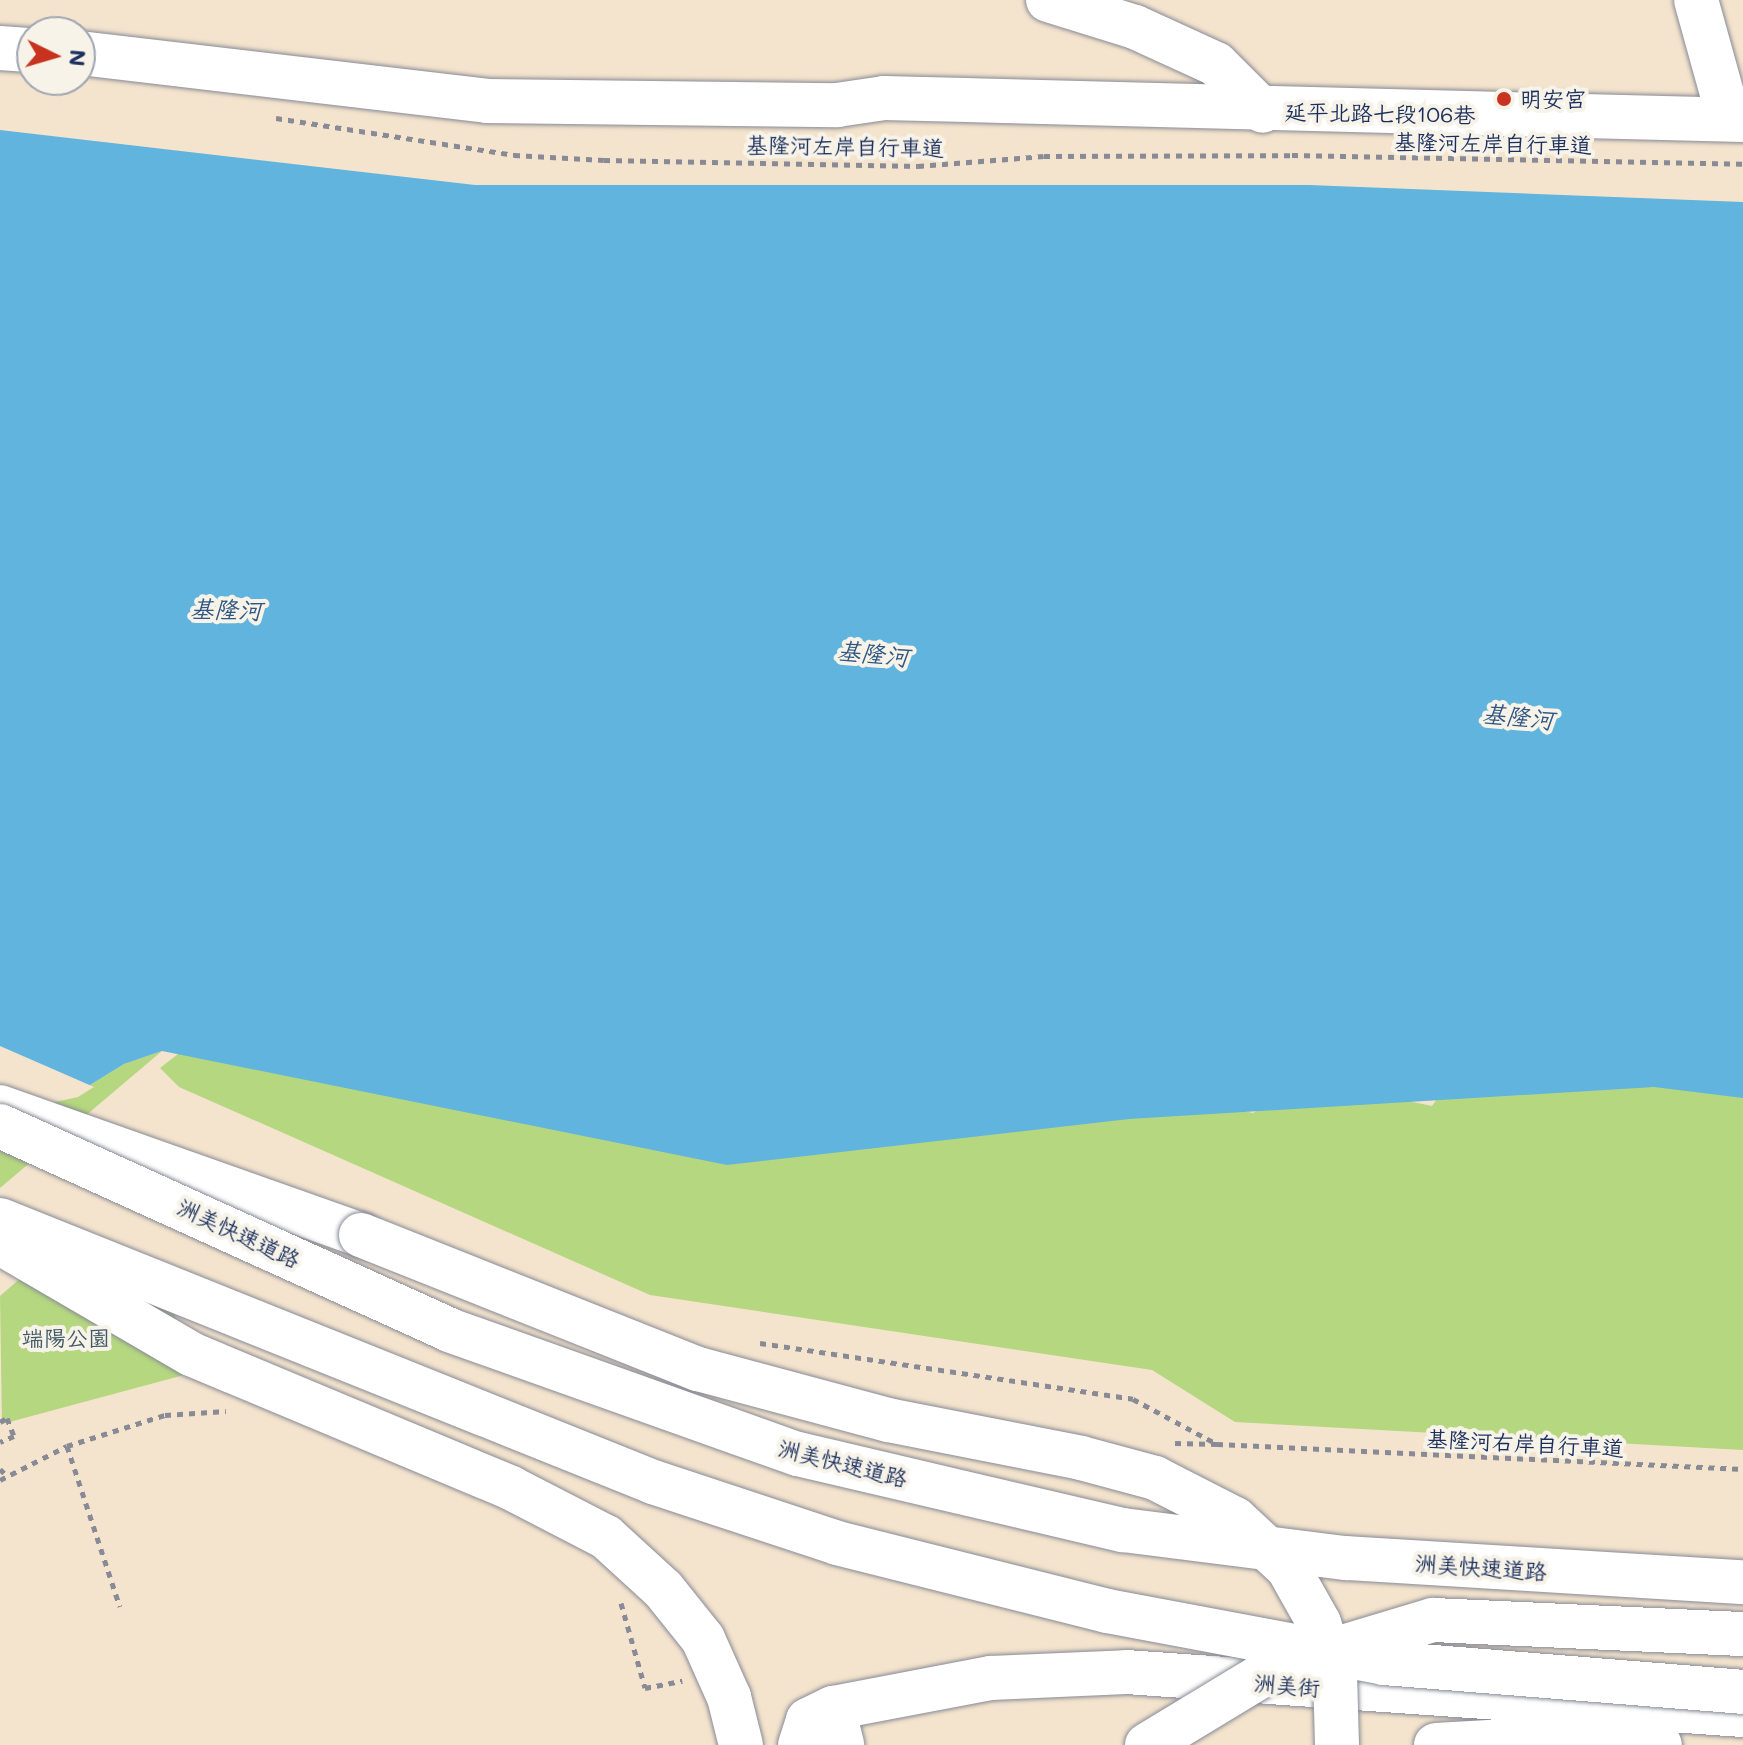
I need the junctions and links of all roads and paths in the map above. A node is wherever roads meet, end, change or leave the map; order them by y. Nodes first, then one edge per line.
1 (1048, 0) edge
2 (1696, 0) edge
3 (96, 73) edge
4 (1263, 111) junction
5 (266, 117) dead end
6 (1736, 120) edge
7 (1743, 164) edge
8 (0, 1107) edge
9 (0, 1126) edge
10 (0, 1220) edge
11 (0, 1243) edge
12 (0, 1422) edge
13 (0, 1442) edge
14 (67, 1446) dead end
15 (1306, 1448) dead end
16 (1, 1468) edge
17 (1743, 1469) edge
18 (7, 1476) dead end
19 (1743, 1582) edge
20 (617, 1589) dead end
21 (120, 1607) dead end
22 (1743, 1634) edge
23 (677, 1680) dead end
24 (1743, 1692) edge
25 (1743, 1715) edge
26 (837, 1726) edge
27 (741, 1745) edge
28 (800, 1745) edge
29 (1147, 1745) edge
30 (1337, 1745) edge
31 (1436, 1745) edge
32 (1660, 1745) edge

1 - 4 main road, 延平北路七段106巷
2 - 6 main road
3 - 4 main road
4 - 6 main road, 延平北路七段106巷
5 - 7 path, 基隆河左岸自行車道
8 - 30 main road, bridge
9 - 19 main road, 洲美快速道路, bridge
10 - 24 main road, bridge
11 - 27 main road, bridge
12 - 13 path
14 - 21 path
15 - 17 path, 基隆河右岸自行車道
16 - 18 path
20 - 23 path
22 - 29 main road, bridge
25 - 26 main road, 洲美街
26 - 28 main road, 洲美街
31 - 32 main road

